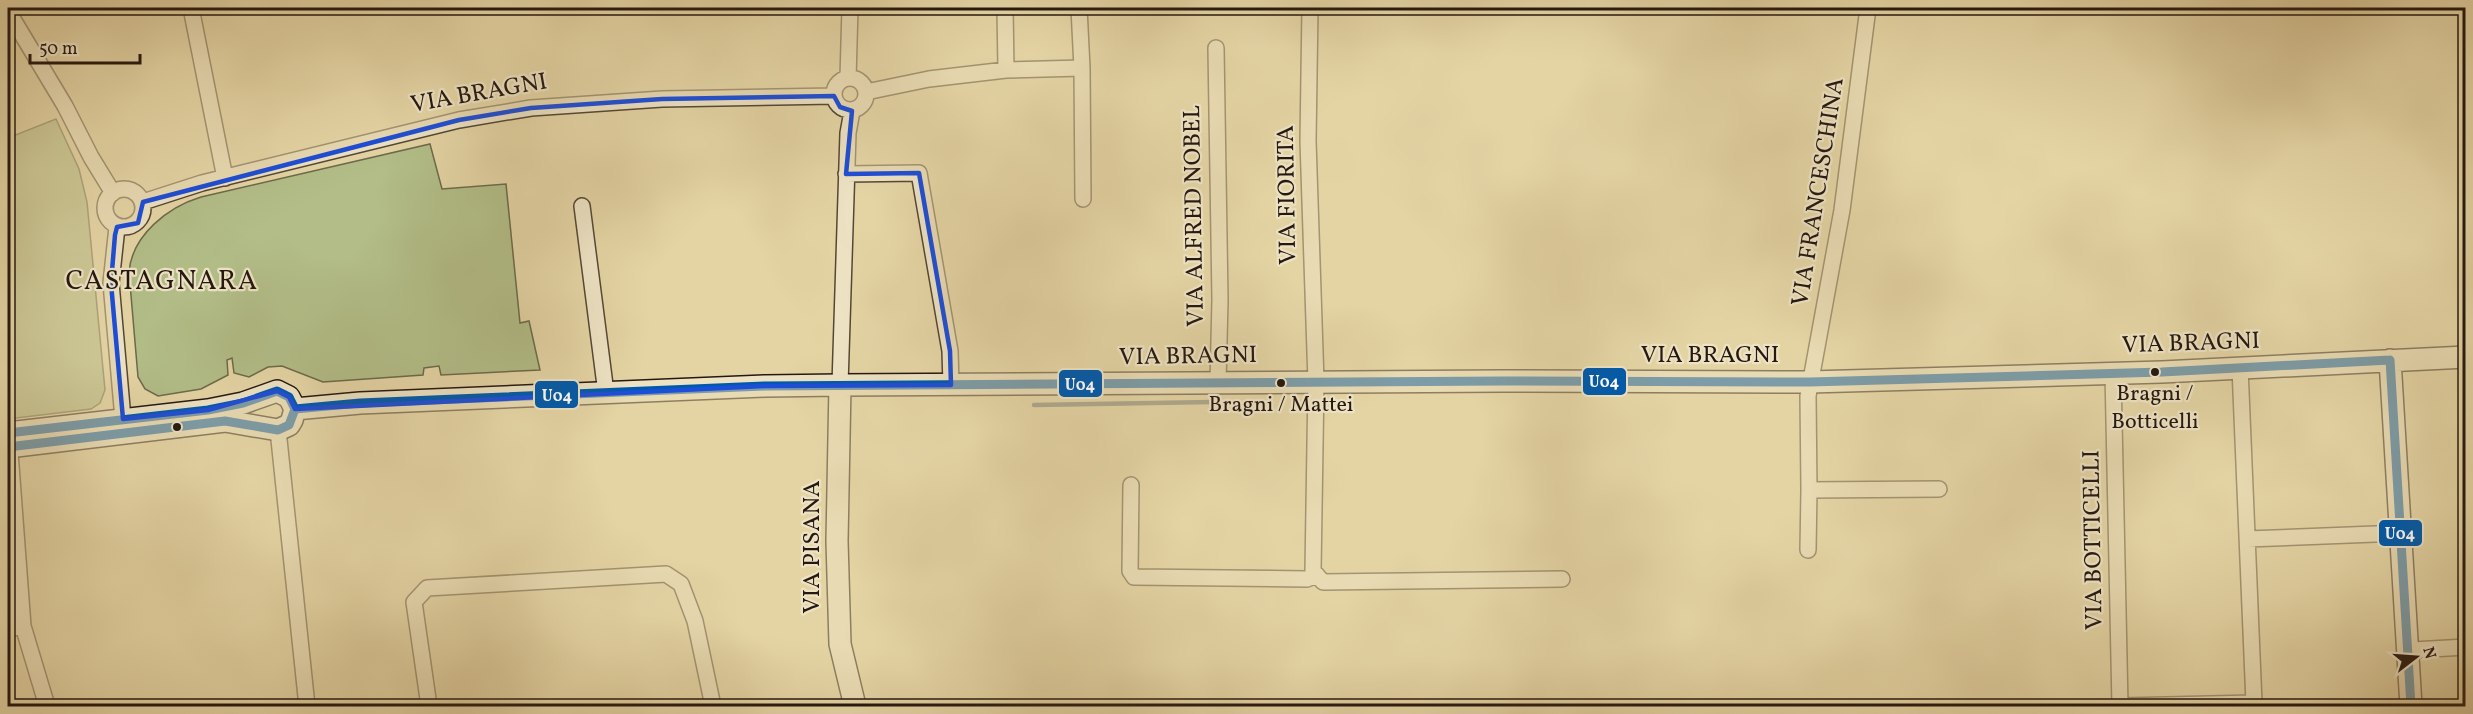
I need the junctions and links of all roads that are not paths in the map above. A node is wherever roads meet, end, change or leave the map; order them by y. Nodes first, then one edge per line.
1 (191, 8) edge
2 (850, 8) edge
3 (1005, 8) edge
4 (1079, 8) edge
5 (1310, 8) edge
6 (1868, 8) edge
7 (8, 11) edge
8 (1216, 48) dead end
9 (1082, 68) junction
10 (1006, 70) junction
11 (848, 78) junction
12 (866, 92) junction
13 (834, 96) junction
14 (852, 111) junction
15 (846, 174) junction
16 (225, 178) junction
17 (113, 193) junction
18 (1083, 199) dead end
19 (143, 202) junction
20 (582, 206) dead end
21 (117, 227) junction
22 (2466, 357) edge
23 (2390, 360) junction
24 (2240, 368) junction
25 (2113, 373) junction
26 (1218, 382) junction
27 (1316, 382) junction
28 (1810, 382) junction
29 (840, 385) junction
30 (951, 386) junction
31 (606, 393) junction
32 (264, 395) junction
33 (295, 409) junction
34 (124, 426) junction
35 (271, 428) junction
36 (8, 440) edge
37 (1131, 485) dead end
38 (1939, 489) dead end
39 (1809, 490) junction
40 (2401, 533) junction
41 (2247, 539) junction
42 (1808, 550) dead end
43 (1317, 575) junction
44 (1562, 579) dead end
45 (23, 626) junction
46 (8, 629) edge
47 (2466, 647) edge
48 (2407, 648) junction
49 (47, 706) edge
50 (307, 706) edge
51 (429, 706) edge
52 (713, 706) edge
53 (855, 706) edge
54 (2121, 706) edge
55 (2411, 706) edge

1 - 16 street
2 - 11 street
3 - 10 street
4 - 9 street
5 - 27 street, VIA FIORITA
6 - 28 street, VIA FRANCESCHINA
7 - 17 street
8 - 26 street, VIA ALFRED NOBEL
9 - 10 street
9 - 18 street
10 - 12 street
11 - 12 street
11 - 13 street
12 - 14 street
13 - 14 street
13 - 16 street, VIA BRAGNI
14 - 15 street
15 - 29 street
15 - 30 street
16 - 19 street, VIA BRAGNI
17 - 19 street
17 - 21 street
19 - 21 street
20 - 31 street
21 - 34 street
22 - 23 street, VIA BRAGNI
23 - 24 street, VIA BRAGNI
23 - 40 street
24 - 25 street, VIA BRAGNI
24 - 41 street, VIA BOTTICELLI
25 - 28 street, VIA BRAGNI
25 - 54 street, VIA BOTTICELLI
26 - 27 street, VIA BRAGNI
26 - 30 street, VIA BRAGNI
27 - 28 street, VIA BRAGNI
27 - 43 street, VIA FIORITA
28 - 39 street, VIA BRAGNI
29 - 30 street, VIA BRAGNI
29 - 31 street, VIA BRAGNI
29 - 53 street, VIA PISANA
31 - 33 street, VIA BRAGNI
32 - 33 street
32 - 34 street
32 - 35 street
33 - 35 street
34 - 35 street
34 - 36 street
35 - 50 street
36 - 45 street
37 - 43 street
38 - 39 street
39 - 42 street, VIA BRAGNI
40 - 41 street
40 - 48 street
41 - 54 street, VIA BOTTICELLI
43 - 44 street
45 - 46 street
45 - 49 street
47 - 48 street
48 - 55 street
51 - 52 street

